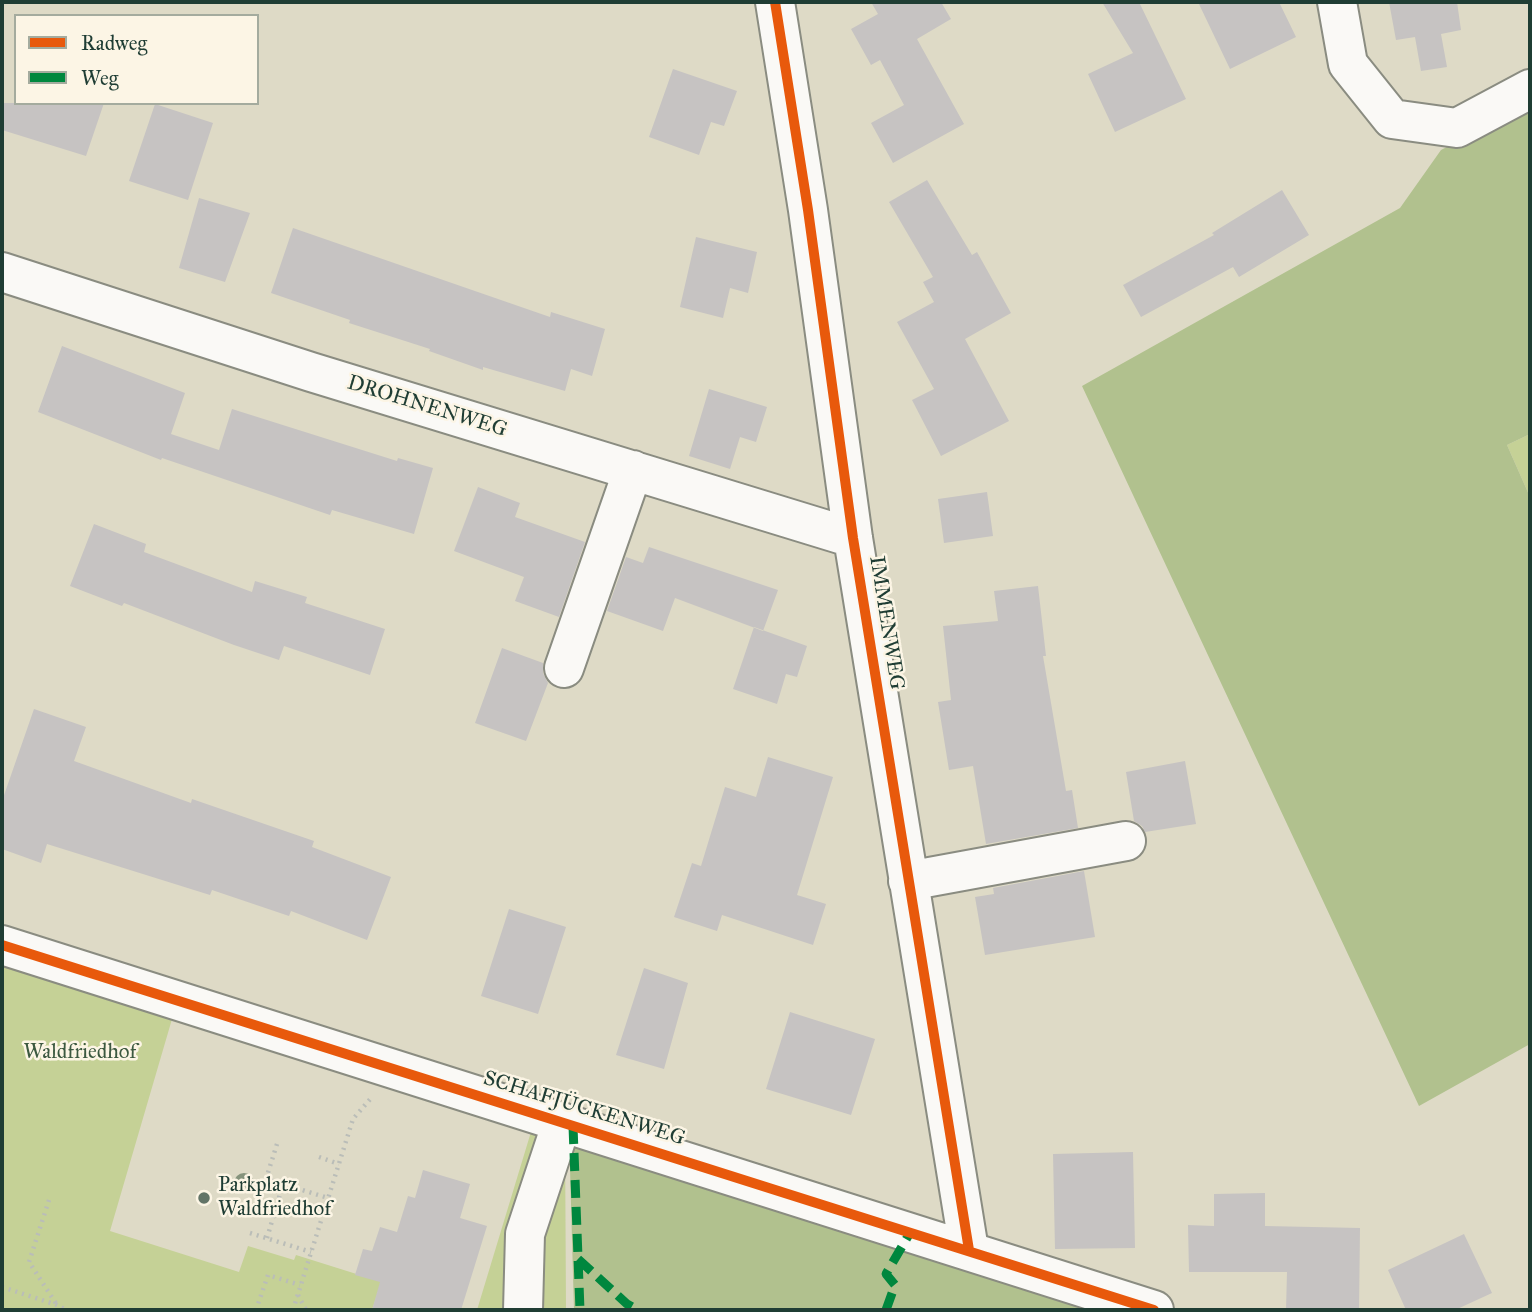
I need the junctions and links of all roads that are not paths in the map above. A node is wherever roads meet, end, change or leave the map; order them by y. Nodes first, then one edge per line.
1 (775, 2) edge
2 (1337, 2) edge
3 (1530, 89) edge
4 (2, 272) edge
5 (633, 470) junction
6 (853, 538) junction
7 (564, 668) dead end
8 (1126, 841) dead end
9 (908, 881) junction
10 (2, 945) edge
11 (562, 1122) junction
12 (969, 1250) junction
13 (523, 1310) edge
14 (1154, 1310) edge

1 - 6 street, IMMENWEG
2 - 3 street
4 - 5 street, DROHNENWEG
5 - 6 street, DROHNENWEG
5 - 7 street
6 - 9 street, IMMENWEG
8 - 9 street
9 - 12 street, IMMENWEG
10 - 11 street, SCHAFJÜCKENWEG
11 - 12 street, SCHAFJÜCKENWEG
11 - 13 street
12 - 14 street, SCHAFJÜCKENWEG

